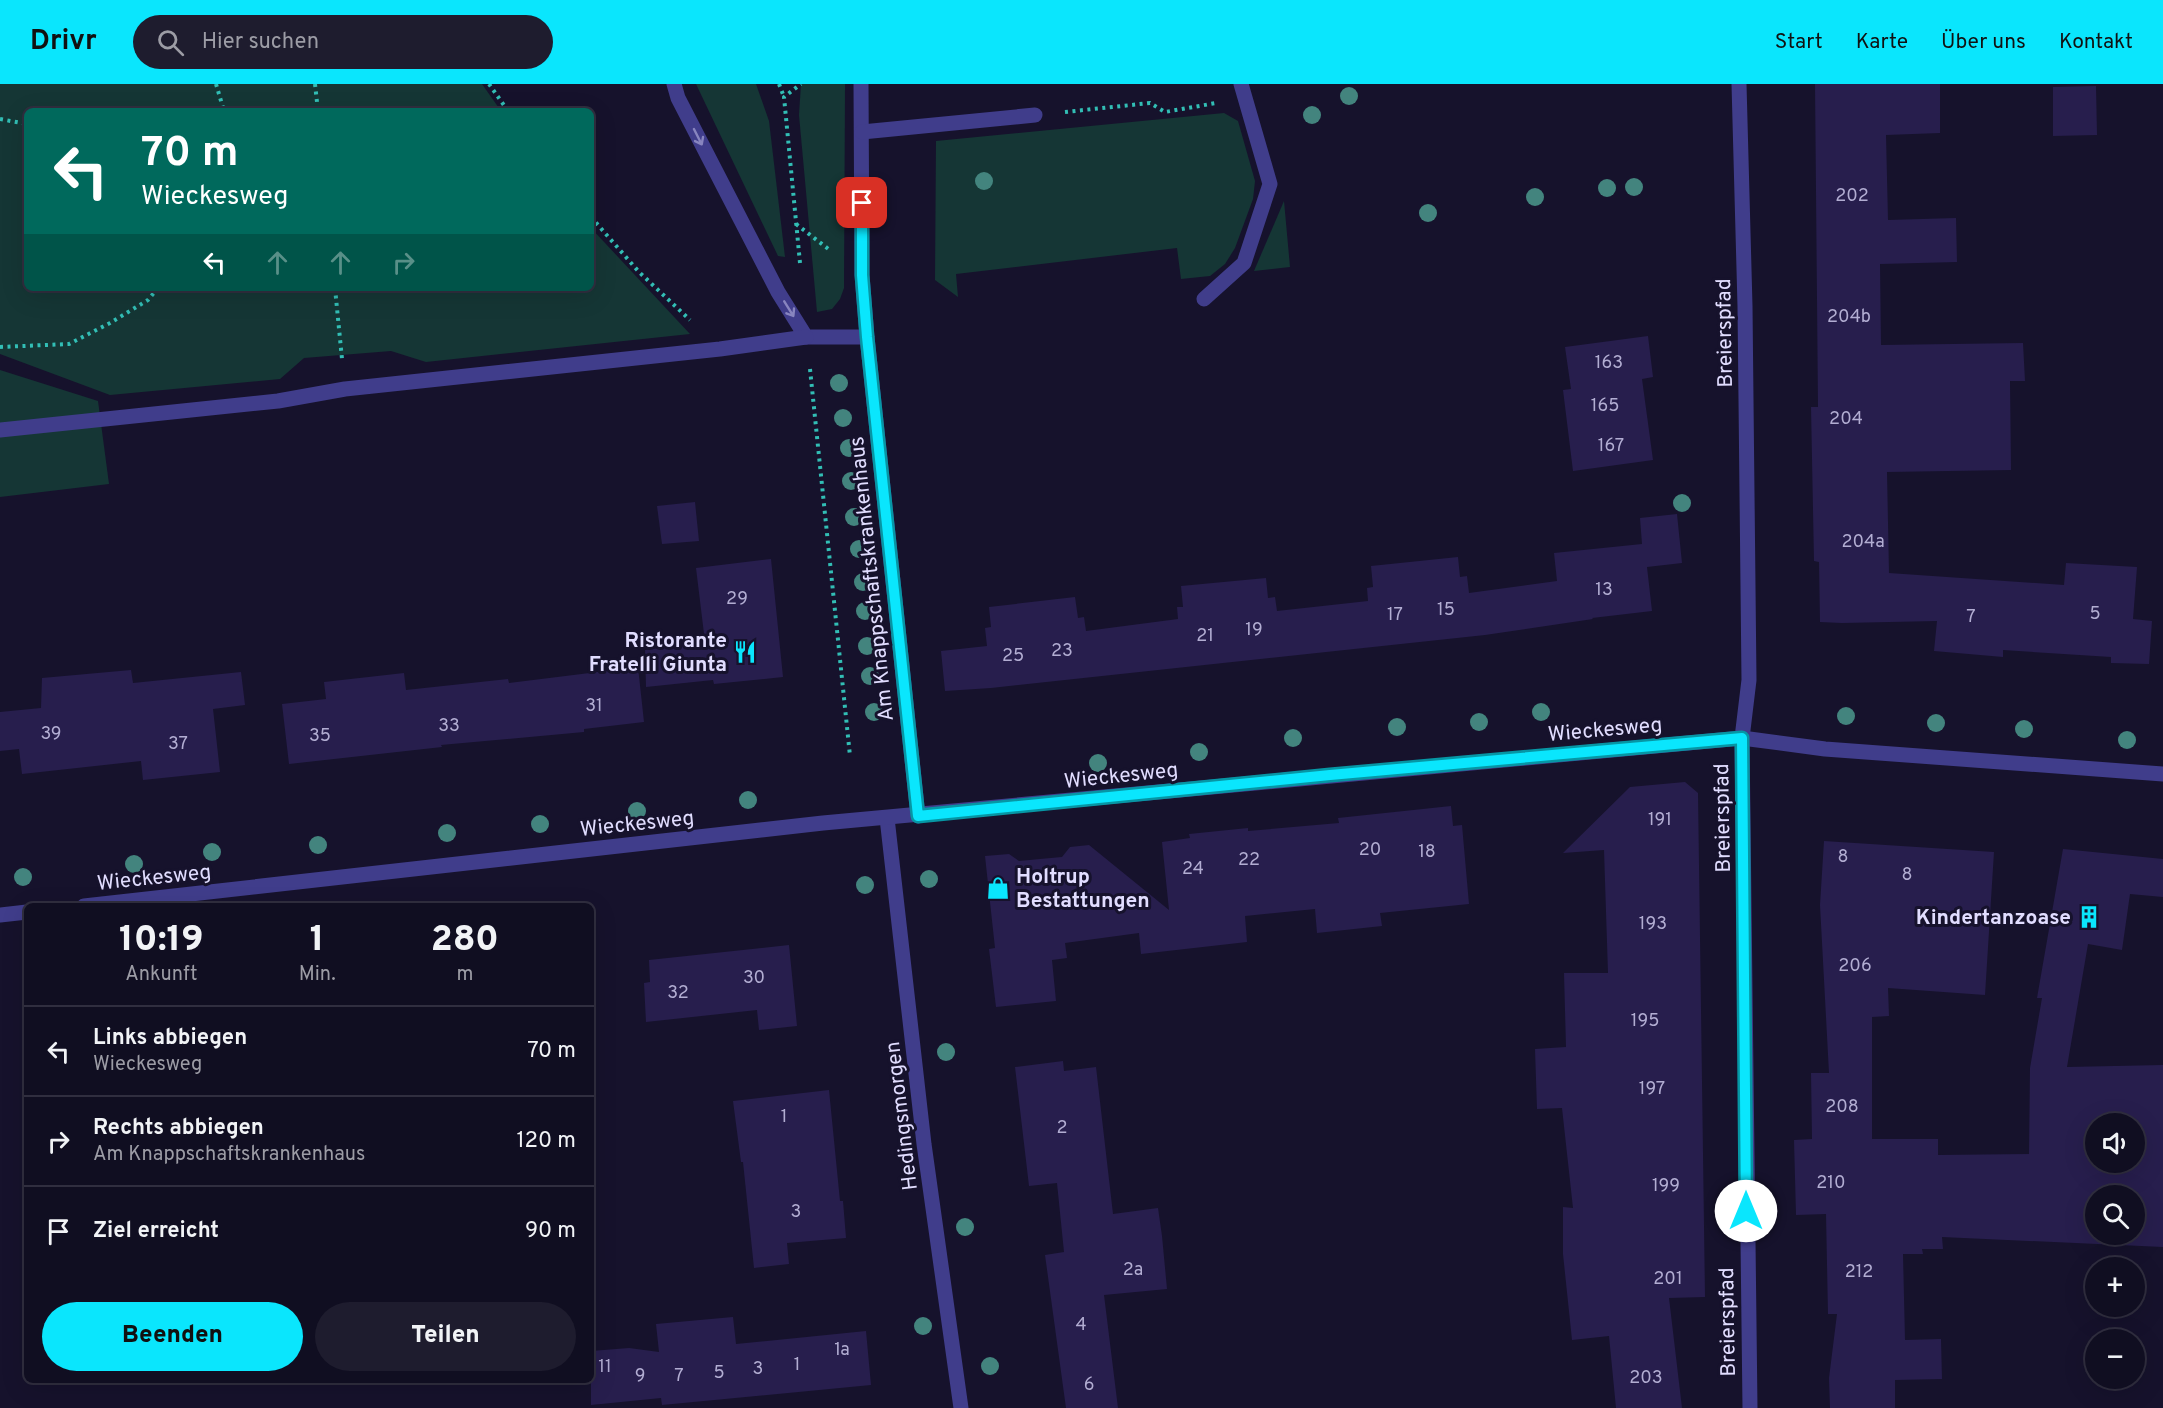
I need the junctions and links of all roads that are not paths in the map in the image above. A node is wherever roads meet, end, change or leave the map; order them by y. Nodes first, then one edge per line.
1 (660, 84) edge
2 (861, 84) edge
3 (1241, 84) edge
4 (1739, 84) edge
5 (676, 91) edge
6 (1035, 115) road end
7 (862, 132) junction
8 (1204, 299) dead end
9 (806, 337) junction
10 (867, 337) junction
11 (0, 430) edge
12 (1742, 738) junction
13 (2163, 774) edge
14 (918, 816) junction
15 (887, 818) junction
16 (111, 903) edge
17 (24, 912) edge
18 (0, 915) edge
19 (961, 1408) edge
20 (1749, 1408) edge

1 - 5 street
2 - 7 street, Am Knappschaftskrankenhaus
3 - 8 street
4 - 12 street, Breierspfad
5 -> 9 street
6 - 7 street
7 - 10 street, Am Knappschaftskrankenhaus
9 - 10 street
9 - 11 street
10 - 14 street, Am Knappschaftskrankenhaus
12 - 13 street, Wieckesweg
12 - 14 street, Wieckesweg
12 - 20 street, Breierspfad
14 - 15 street, Wieckesweg
15 - 16 street, Wieckesweg
15 - 19 street, Hedingsmorgen
17 - 18 street

